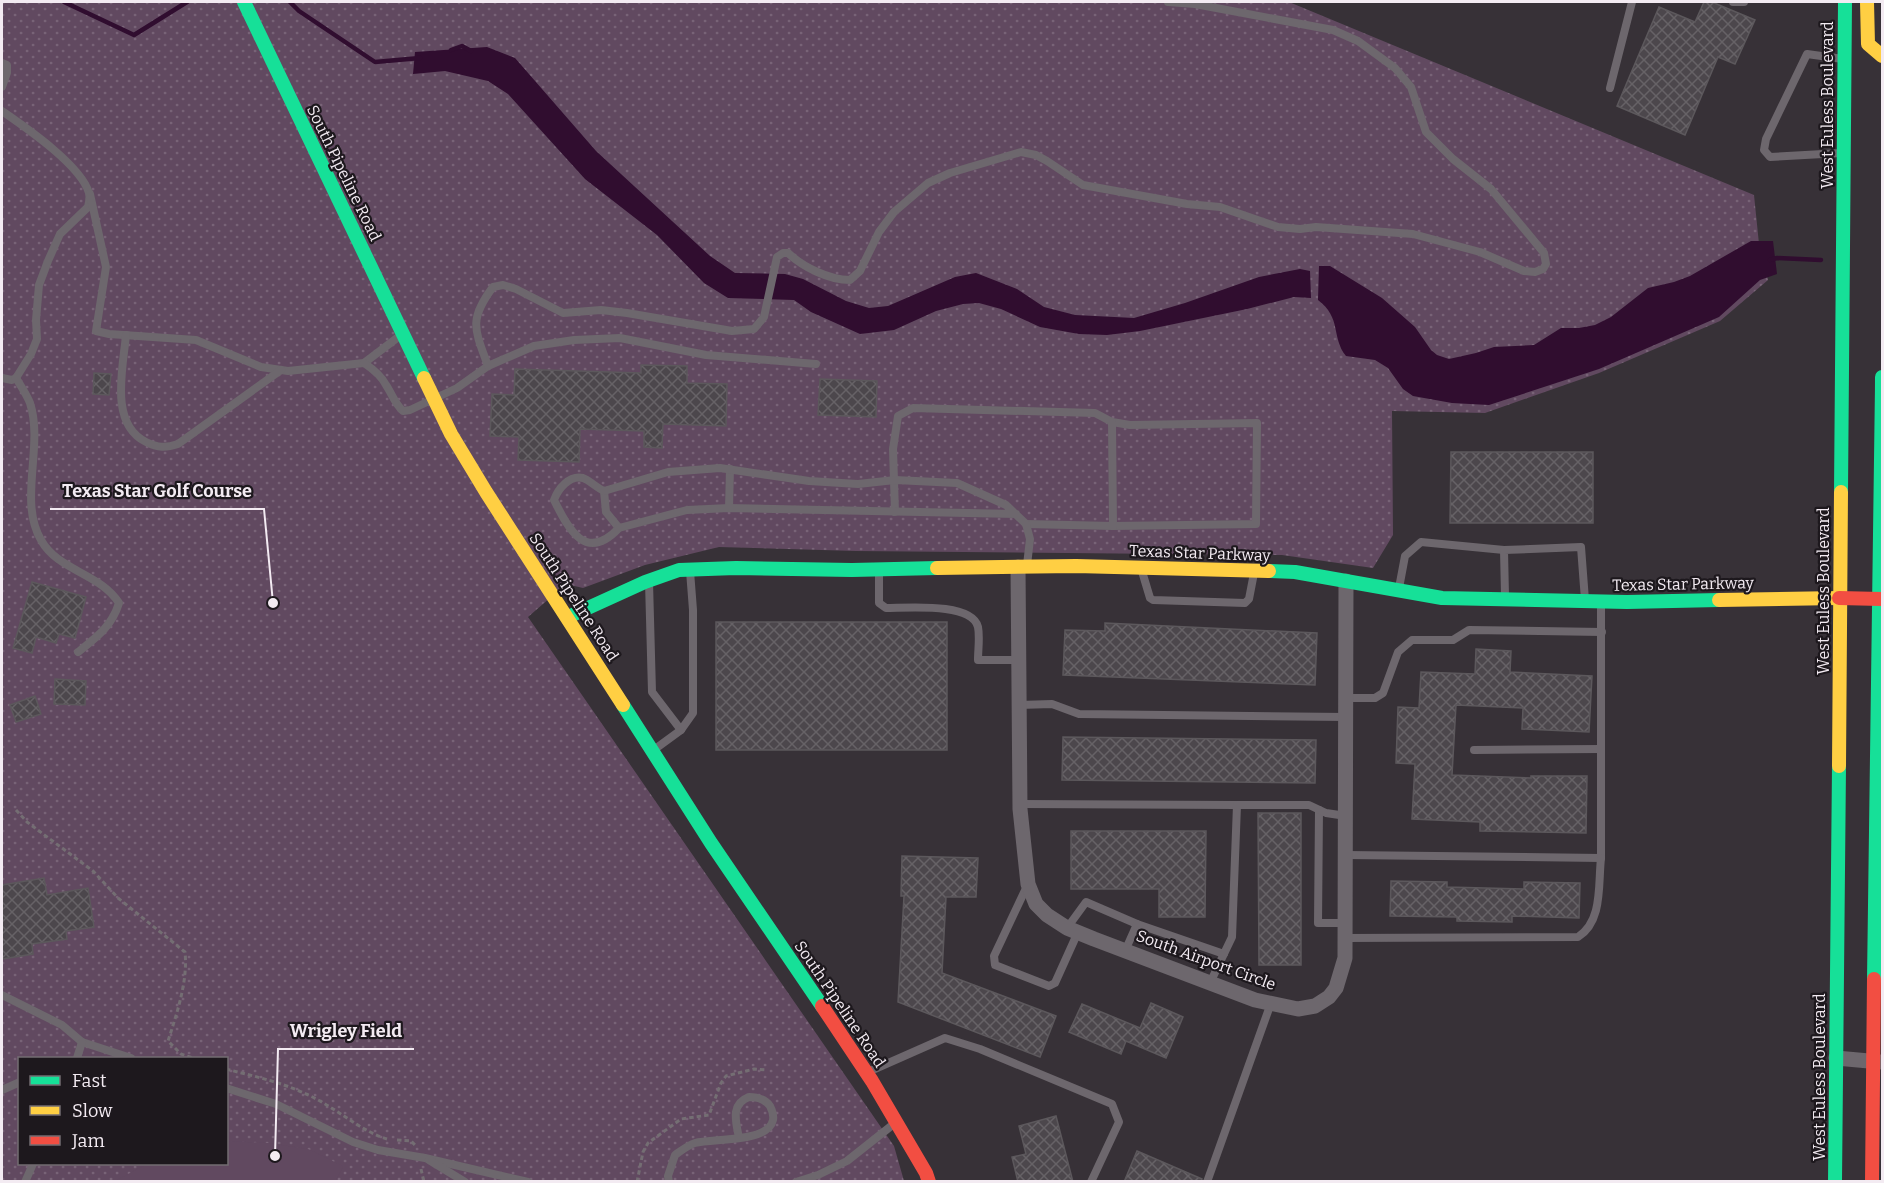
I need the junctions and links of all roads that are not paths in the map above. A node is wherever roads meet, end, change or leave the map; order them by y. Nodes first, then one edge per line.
1 (244, 2) edge
2 (1168, 2) edge
3 (1632, 2) edge
4 (1733, 2) edge
5 (1744, 2) edge
6 (1845, 2) edge
7 (1868, 2) edge
8 (1882, 56) edge
9 (1844, 59) junction
10 (2, 63) edge
11 (2, 87) edge
12 (1610, 88) dead end
13 (2, 111) edge
14 (1843, 153) junction
15 (90, 194) junction
16 (403, 334) junction
17 (126, 335) junction
18 (364, 363) junction
19 (816, 364) dead end
20 (488, 366) junction
21 (281, 370) junction
22 (1882, 377) edge
23 (2, 378) edge
24 (16, 378) junction
25 (1112, 422) junction
26 (730, 469) junction
27 (895, 480) junction
28 (604, 491) junction
29 (729, 508) junction
30 (895, 512) junction
31 (1016, 514) junction
32 (1026, 524) junction
33 (1113, 526) junction
34 (619, 528) junction
35 (1504, 550) junction
36 (1022, 567) junction
37 (1141, 568) junction
38 (879, 569) junction
39 (690, 570) junction
40 (1254, 571) junction
41 (649, 581) junction
42 (1346, 581) junction
43 (1399, 591) junction
44 (1839, 598) junction
45 (1882, 599) edge
46 (1505, 600) junction
47 (1586, 602) junction
48 (1601, 602) junction
49 (567, 617) junction
50 (1602, 632) junction
51 (78, 652) dead end
52 (1019, 660) junction
53 (1346, 698) junction
54 (1019, 705) junction
55 (1346, 717) junction
56 (681, 730) junction
57 (1601, 749) junction
58 (652, 750) junction
59 (1474, 750) dead end
60 (1020, 804) junction
61 (1237, 805) junction
62 (1319, 810) junction
63 (1346, 816) junction
64 (1346, 855) junction
65 (1601, 858) junction
66 (1028, 884) junction
67 (1137, 924) junction
68 (1072, 930) junction
69 (1345, 930) junction
70 (1125, 951) junction
71 (1224, 954) junction
72 (1210, 983) junction
73 (2, 995) edge
74 (1271, 1003) junction
75 (82, 1042) junction
76 (75, 1057) edge
77 (125, 1057) edge
78 (1836, 1058) junction
79 (1878, 1062) edge
80 (866, 1072) junction
81 (18, 1083) edge
82 (228, 1089) edge
83 (2, 1090) edge
84 (896, 1122) junction
85 (739, 1138) junction
86 (422, 1157) junction
87 (33, 1165) edge
88 (26, 1182) edge
89 (465, 1182) edge
90 (528, 1182) edge
91 (669, 1182) edge
92 (796, 1182) edge
93 (929, 1182) edge
94 (1091, 1182) edge
95 (1207, 1182) edge
96 (1835, 1182) edge
97 (1872, 1182) edge

1 - 16 street, South Pipeline Road
2 - 20 lane
3 - 12 lane
4 - 5 lane
6 - 9 street, West Euless Boulevard
7 - 8 street
9 - 14 street, West Euless Boulevard
9 - 14 lane
10 - 11 lane
13 - 15 lane
14 - 44 street, West Euless Boulevard
15 - 17 lane
15 - 24 lane
16 - 18 lane
16 - 49 street, South Pipeline Road
17 - 21 lane
17 - 21 lane
18 - 20 lane
18 - 21 lane
19 - 20 lane
22 - 45 street
23 - 24 lane
24 - 51 lane
25 - 27 lane
25 - 33 lane
25 - 33 lane
26 - 27 lane
26 - 28 lane
26 - 29 lane
27 - 30 lane
27 - 31 lane
28 - 34 lane
28 - 34 lane
29 - 30 lane
29 - 34 lane
30 - 31 lane
31 - 32 lane
32 - 33 lane
32 - 36 lane
35 - 43 lane
35 - 46 lane
35 - 47 lane
36 - 37 street, Texas Star Parkway
36 - 38 street, Texas Star Parkway
36 - 52 street, South Airport Circle
37 - 40 street, Texas Star Parkway
37 - 40 lane
38 - 39 street, Texas Star Parkway
38 - 52 lane
39 - 41 street, Texas Star Parkway
39 - 56 lane
40 - 42 street, Texas Star Parkway
41 - 49 street, Texas Star Parkway
41 - 56 lane
42 - 43 street, Texas Star Parkway
42 - 53 street, South Airport Circle
43 - 46 street, Texas Star Parkway
44 - 45 street, Texas Star Parkway
44 - 48 street, Texas Star Parkway
44 - 78 street, West Euless Boulevard
45 - 79 street
46 - 47 street, Texas Star Parkway
47 - 48 street, Texas Star Parkway
48 - 50 lane
49 - 58 street, South Pipeline Road
50 - 53 lane
50 - 57 lane
52 - 54 street, South Airport Circle
53 - 55 street, South Airport Circle
54 - 55 lane
54 - 60 street, South Airport Circle
55 - 63 street, South Airport Circle
56 - 58 lane
57 - 59 lane
57 - 65 lane
58 - 80 street, South Pipeline Road
60 - 61 lane
60 - 66 street, South Airport Circle
61 - 62 lane
61 - 71 lane
62 - 63 lane
62 - 69 lane
63 - 64 street, South Airport Circle
64 - 65 lane
64 - 69 street, South Airport Circle
65 - 69 lane
66 - 68 street, South Airport Circle
66 - 68 lane
67 - 68 lane
67 - 70 lane
67 - 71 lane
68 - 70 street, South Airport Circle
69 - 74 street, South Airport Circle
70 - 72 street, South Airport Circle
71 - 72 lane
72 - 74 street, South Airport Circle
73 - 75 lane
74 - 95 lane
75 - 76 lane
75 - 77 lane
78 - 79 street
78 - 96 street, West Euless Boulevard
79 - 97 street
80 - 84 street, South Pipeline Road
80 - 94 lane
81 - 83 lane
82 - 86 lane
84 - 92 lane
84 - 93 street, South Pipeline Road
85 - 85 lane
85 - 91 lane
86 - 89 lane
86 - 90 lane
87 - 88 lane

